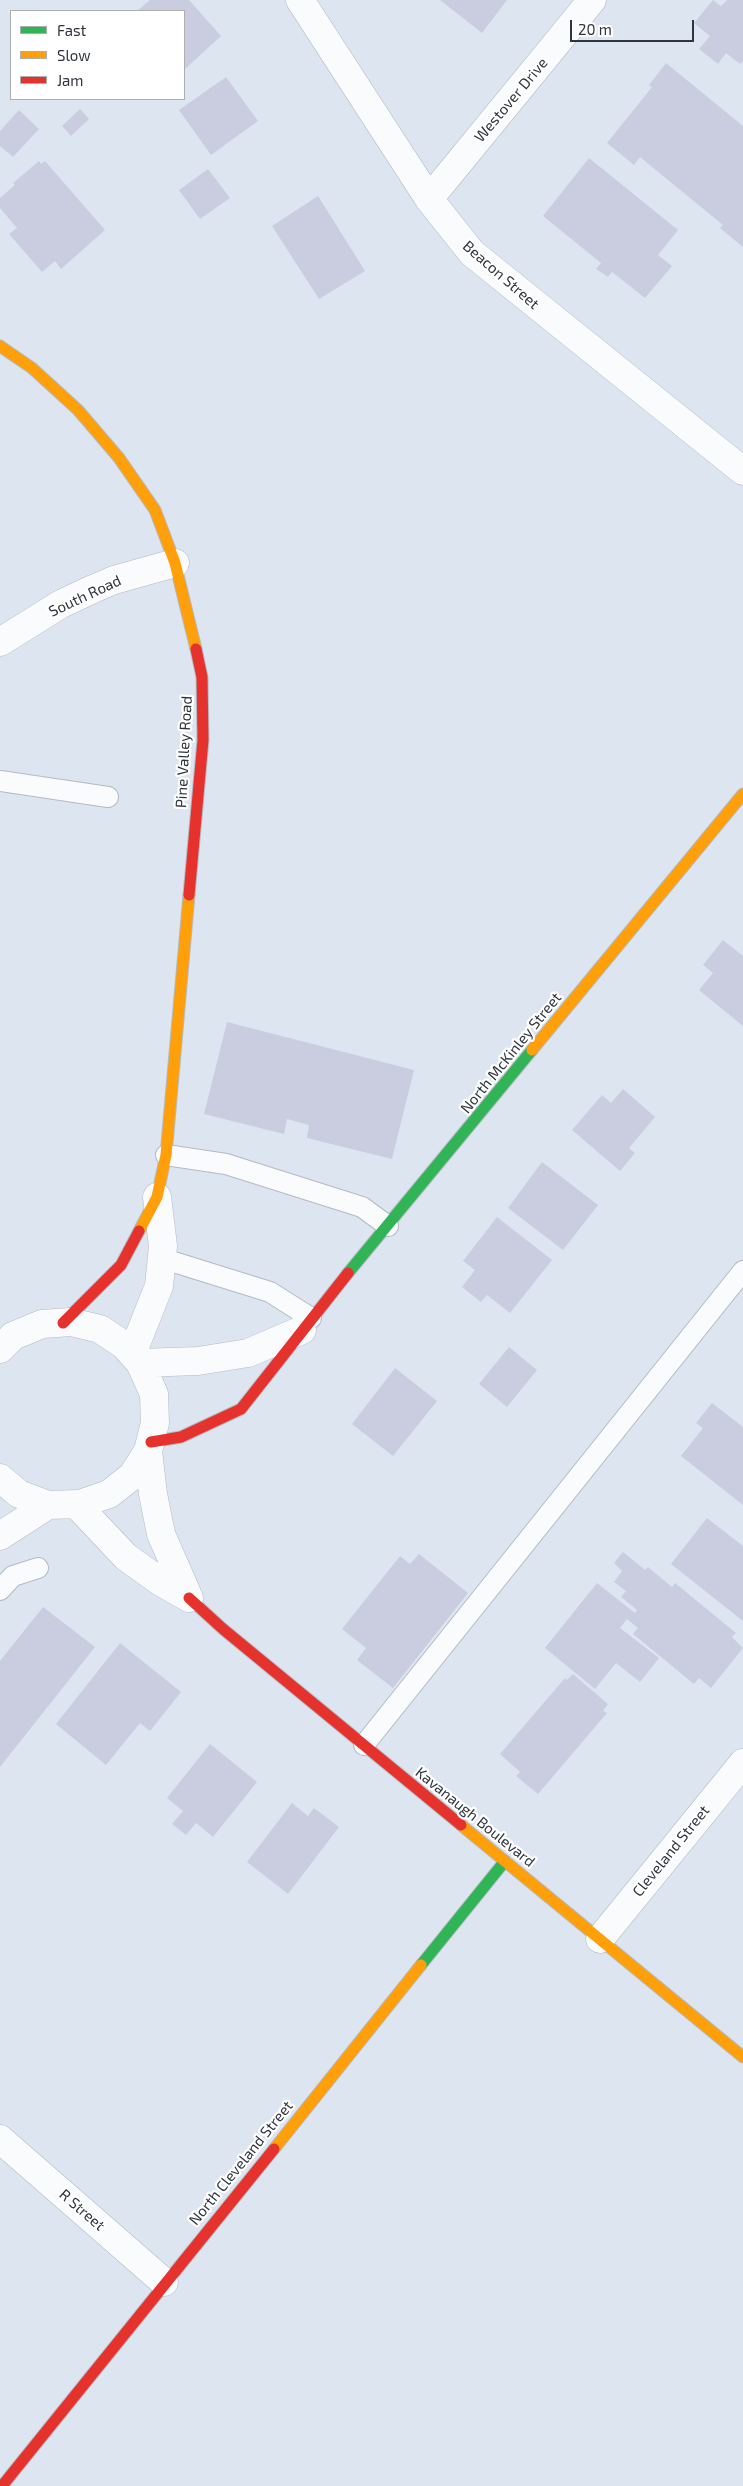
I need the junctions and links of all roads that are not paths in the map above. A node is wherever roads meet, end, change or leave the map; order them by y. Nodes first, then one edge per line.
1 (300, 0) edge
2 (592, 0) edge
3 (429, 199) junction
4 (0, 346) edge
5 (743, 471) edge
6 (175, 563) junction
7 (0, 642) edge
8 (0, 781) edge
9 (743, 794) edge
10 (108, 797) dead end
11 (166, 1155) junction
12 (157, 1197) junction
13 (388, 1226) junction
14 (161, 1258) junction
15 (743, 1270) edge
16 (63, 1323) junction
17 (307, 1324) junction
18 (4, 1340) edge
19 (136, 1359) junction
20 (149, 1447) junction
21 (0, 1478) edge
22 (76, 1504) junction
23 (48, 1505) junction
24 (0, 1536) edge
25 (38, 1568) dead end
26 (0, 1590) edge
27 (189, 1598) junction
28 (364, 1745) junction
29 (743, 1763) edge
30 (505, 1861) junction
31 (600, 1939) junction
32 (743, 2057) edge
33 (0, 2139) edge
34 (164, 2282) junction
35 (2, 2486) edge

1 - 3 street, Beacon Street
2 - 3 street, Westover Drive
3 - 5 street, Beacon Street
4 - 6 street, Pine Valley Road
6 - 7 street, South Road
6 - 11 street, Pine Valley Road
8 - 10 lane
9 - 13 street, North McKinley Street
11 - 12 street, Pine Valley Road
11 - 13 lane
12 - 14 street
12 - 16 street, Pine Valley Road
13 - 17 street, North McKinley Street
14 - 17 lane
14 - 19 street
15 - 28 lane
16 - 18 street
16 - 19 street
17 - 19 street
17 - 20 street, North McKinley Street
19 - 20 street
20 - 22 street
20 - 27 street
21 - 23 street
22 - 23 street
22 - 27 street
23 - 24 street
25 - 26 lane
27 - 28 street, Kavanaugh Boulevard
28 - 30 street, Kavanaugh Boulevard
29 - 31 street, Cleveland Street
30 - 31 street, Kavanaugh Boulevard
30 - 34 street, North Cleveland Street
31 - 32 street, Kavanaugh Boulevard
33 - 34 street, R Street
34 - 35 street, North Cleveland Street

